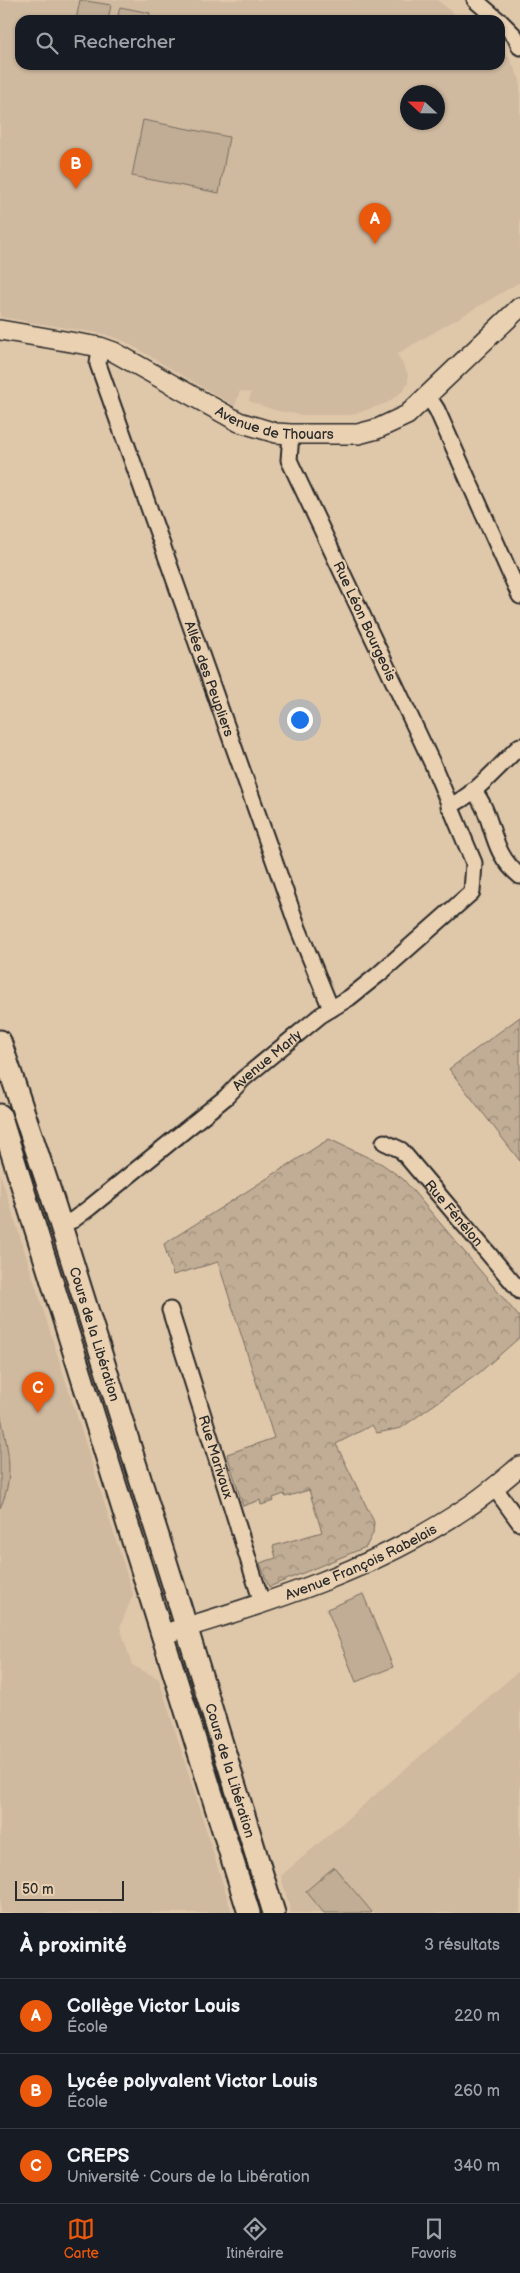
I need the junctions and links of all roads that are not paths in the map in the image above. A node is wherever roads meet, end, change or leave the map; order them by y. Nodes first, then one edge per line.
1 (475, 0) edge
2 (495, 15) edge
3 (507, 24) edge
4 (520, 47) edge
5 (520, 306) edge
6 (0, 330) edge
7 (100, 347) junction
8 (428, 396) junction
9 (291, 434) junction
10 (520, 596) edge
11 (520, 746) edge
12 (473, 790) junction
13 (449, 806) junction
14 (514, 871) edge
15 (472, 892) joint
16 (330, 1009) junction
17 (0, 1040) edge
18 (0, 1104) edge
19 (0, 1115) edge
20 (384, 1142) dead end
21 (60, 1224) junction
22 (520, 1291) edge
23 (170, 1310) dead end
24 (81, 1373) junction
25 (520, 1466) edge
26 (494, 1487) junction
27 (520, 1523) edge
28 (262, 1603) junction
29 (187, 1627) junction
30 (164, 1634) junction
31 (237, 1794) junction
32 (249, 1913) edge
33 (274, 1913) edge

1 - 2 street
3 - 4 street
5 - 8 street, Avenue de Thouars
6 - 7 street, Avenue de Thouars
7 - 9 street, Avenue de Thouars
7 - 16 street, Allée des Peupliers
8 - 9 street, Avenue de Thouars
8 - 10 street
9 - 13 street, Rue Léon Bourgeois
11 - 12 street
12 - 13 street
12 - 14 street
13 - 15 street, Rue Léon Bourgeois
15 - 16 street, Avenue Marly
16 - 21 street, Avenue Marly
17 - 21 main road, Cours de la Libération
18 - 21 main road
19 - 24 main road, Cours de la Libération
20 - 22 street, Rue Fénélon
21 - 29 main road, Cours de la Libération
23 - 28 street, Rue Marivaux
24 - 29 main road
24 - 30 main road, Cours de la Libération
25 - 26 street, Avenue François Rabelais
26 - 27 street
26 - 28 street, Avenue François Rabelais
28 - 29 street, Avenue François Rabelais
29 - 30 street
29 - 31 main road, Cours de la Libération
30 - 31 main road
30 - 32 main road, Cours de la Libération
31 - 33 main road, Cours de la Libération

